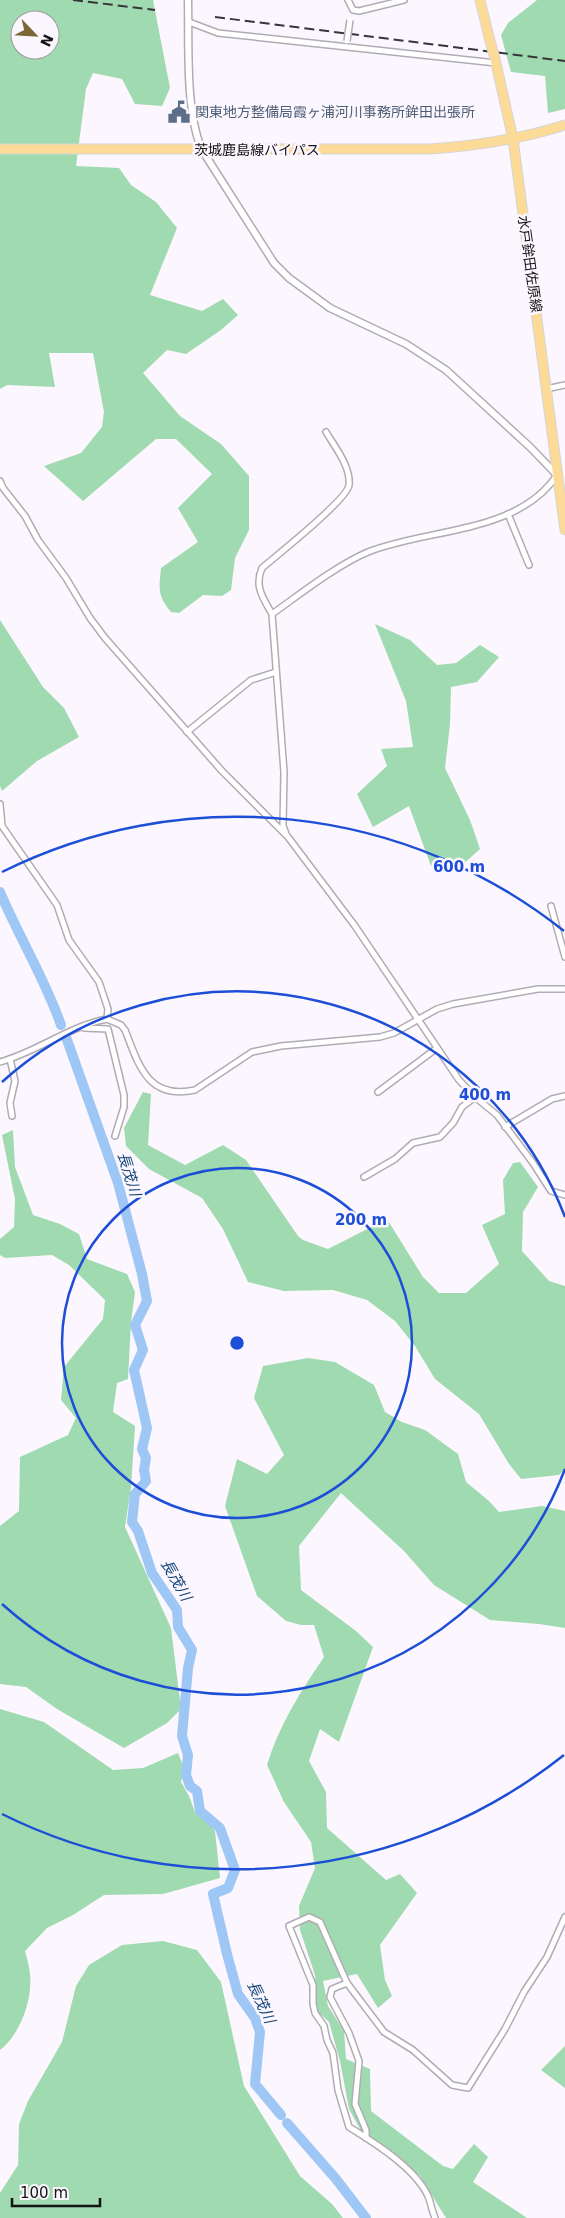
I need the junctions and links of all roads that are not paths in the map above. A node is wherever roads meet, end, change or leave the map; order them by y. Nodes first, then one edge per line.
1 (188, 0) edge
2 (348, 0) edge
3 (404, 0) edge
4 (480, 0) edge
5 (353, 10) junction
6 (189, 22) junction
7 (346, 48) junction
8 (495, 61) junction
9 (565, 125) edge
10 (513, 139) junction
11 (0, 149) edge
12 (202, 150) junction
13 (565, 385) edge
14 (546, 389) junction
15 (326, 432) dead end
16 (557, 475) junction
17 (0, 481) edge
18 (508, 514) junction
19 (565, 530) edge
20 (528, 565) dead end
21 (272, 614) junction
22 (276, 672) junction
23 (187, 732) junction
24 (0, 804) edge
25 (1, 827) edge
26 (288, 837) junction
27 (551, 906) dead end
28 (565, 957) edge
29 (565, 989) edge
30 (107, 1019) junction
31 (418, 1020) junction
32 (81, 1028) junction
33 (437, 1048) junction
34 (10, 1059) junction
35 (0, 1062) edge
36 (378, 1092) dead end
37 (565, 1096) edge
38 (475, 1097) junction
39 (12, 1116) dead end
40 (504, 1127) junction
41 (115, 1136) dead end
42 (364, 1178) dead end
43 (565, 1195) edge
44 (565, 1917) edge
45 (348, 1982) junction
46 (366, 2138) junction
47 (435, 2218) edge

1 - 6 street
2 - 5 street
3 - 5 street
4 - 8 main road, 水戸鉾田佐原線, bridge
5 - 7 street, bridge
6 - 7 street
6 - 12 street
7 - 8 street
8 - 10 main road, 水戸鉾田佐原線
9 - 10 main road, 茨城鹿島線バイパス
10 - 12 main road, 茨城鹿島線バイパス
10 - 14 main road, 水戸鉾田佐原線
11 - 12 main road, 茨城鹿島線バイパス
12 - 16 street
13 - 14 street
14 - 16 main road, 水戸鉾田佐原線
15 - 21 street
16 - 18 street
16 - 19 main road, 水戸鉾田佐原線
17 - 23 street
18 - 20 street
18 - 21 street
21 - 22 street
22 - 23 street
22 - 26 street
23 - 26 street
24 - 25 street
25 - 30 street
26 - 31 street
27 - 28 street
29 - 31 street
30 - 31 street
30 - 32 street
31 - 33 street
32 - 34 street
32 - 41 street
33 - 36 street
33 - 38 street
34 - 35 street
34 - 39 street
37 - 40 street
38 - 40 street
38 - 42 street
40 - 43 street
44 - 45 street
45 - 46 street
45 - 46 street
46 - 47 street

